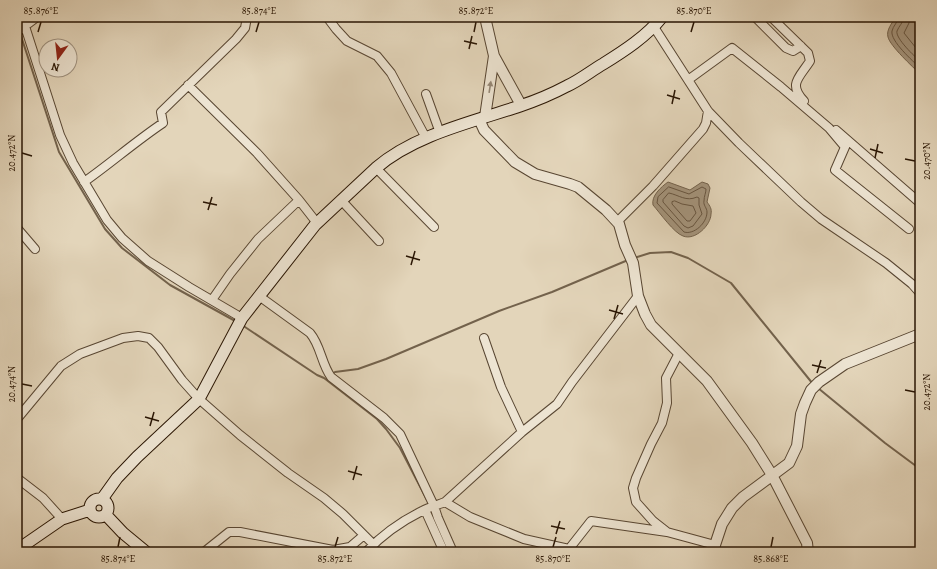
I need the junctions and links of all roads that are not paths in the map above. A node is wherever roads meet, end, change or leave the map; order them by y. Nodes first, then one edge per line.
1 (22, 17) edge
2 (37, 17) edge
3 (247, 17) edge
4 (327, 17) edge
5 (485, 17) edge
6 (662, 17) edge
7 (755, 17) edge
8 (771, 17) edge
9 (654, 27) junction
10 (22, 28) edge
11 (801, 46) junction
12 (494, 56) junction
13 (688, 80) junction
14 (188, 85) junction
15 (426, 94) dead end
16 (521, 105) junction
17 (708, 111) junction
18 (482, 118) junction
19 (440, 133) junction
20 (426, 138) junction
21 (376, 168) junction
22 (84, 182) junction
23 (299, 200) junction
24 (341, 200) junction
25 (920, 204) edge
26 (617, 222) junction
27 (317, 223) junction
28 (434, 227) dead end
29 (17, 228) edge
30 (909, 229) dead end
31 (379, 241) dead end
32 (35, 249) dead end
33 (920, 293) edge
34 (259, 296) junction
35 (638, 296) junction
36 (212, 300) junction
37 (241, 320) junction
38 (920, 334) edge
39 (484, 338) dead end
40 (678, 353) junction
41 (199, 399) junction
42 (17, 419) edge
43 (522, 432) junction
44 (772, 475) junction
45 (17, 478) edge
46 (102, 499) junction
47 (445, 502) junction
48 (434, 506) junction
49 (90, 510) junction
50 (425, 510) junction
51 (106, 515) junction
52 (62, 518) junction
53 (667, 532) junction
54 (364, 535) junction
55 (373, 544) junction
56 (314, 546) junction
57 (715, 548) edge
58 (17, 550) edge
59 (145, 552) edge
60 (204, 552) edge
61 (322, 552) edge
62 (366, 552) edge
63 (444, 552) edge
64 (453, 552) edge
65 (808, 552) edge

1 - 10 street
2 - 10 street
3 - 14 street
4 - 20 street
5 - 12 street
6 - 9 main road
7 - 11 street
8 - 11 street
9 - 13 street
9 - 16 main road
10 - 22 street
11 - 25 street
12 - 16 street
18 -> 12 street
13 - 17 street
13 - 30 street
14 - 22 street
14 - 23 street
15 - 19 street
16 - 18 main road
17 - 26 street
17 - 33 street
18 - 19 main road
18 - 26 street
19 - 20 main road
20 - 21 main road
21 - 24 main road
21 - 28 street
22 - 36 street
23 - 27 street
23 - 36 street
24 - 27 main road
24 - 31 street
26 - 35 street
27 - 34 main road
29 - 32 street
34 - 37 main road
34 - 48 street
35 - 40 street
35 - 43 street
36 - 37 street
37 - 41 main road
38 - 44 street
39 - 43 street
40 - 44 street
40 - 53 street
41 - 42 street
41 - 46 main road
41 - 54 street
43 - 47 street
44 - 57 street
44 - 65 street
45 - 52 street
46 - 49 main road
46 - 51 main road
47 - 48 street
47 - 53 street
48 - 50 street
48 - 64 street
49 - 51 main road
49 - 52 main road
50 - 55 street
50 - 63 street
51 - 59 main road
52 - 58 main road
53 - 57 street
54 - 55 street
54 - 56 street
55 - 62 street
56 - 60 street
56 - 61 street

